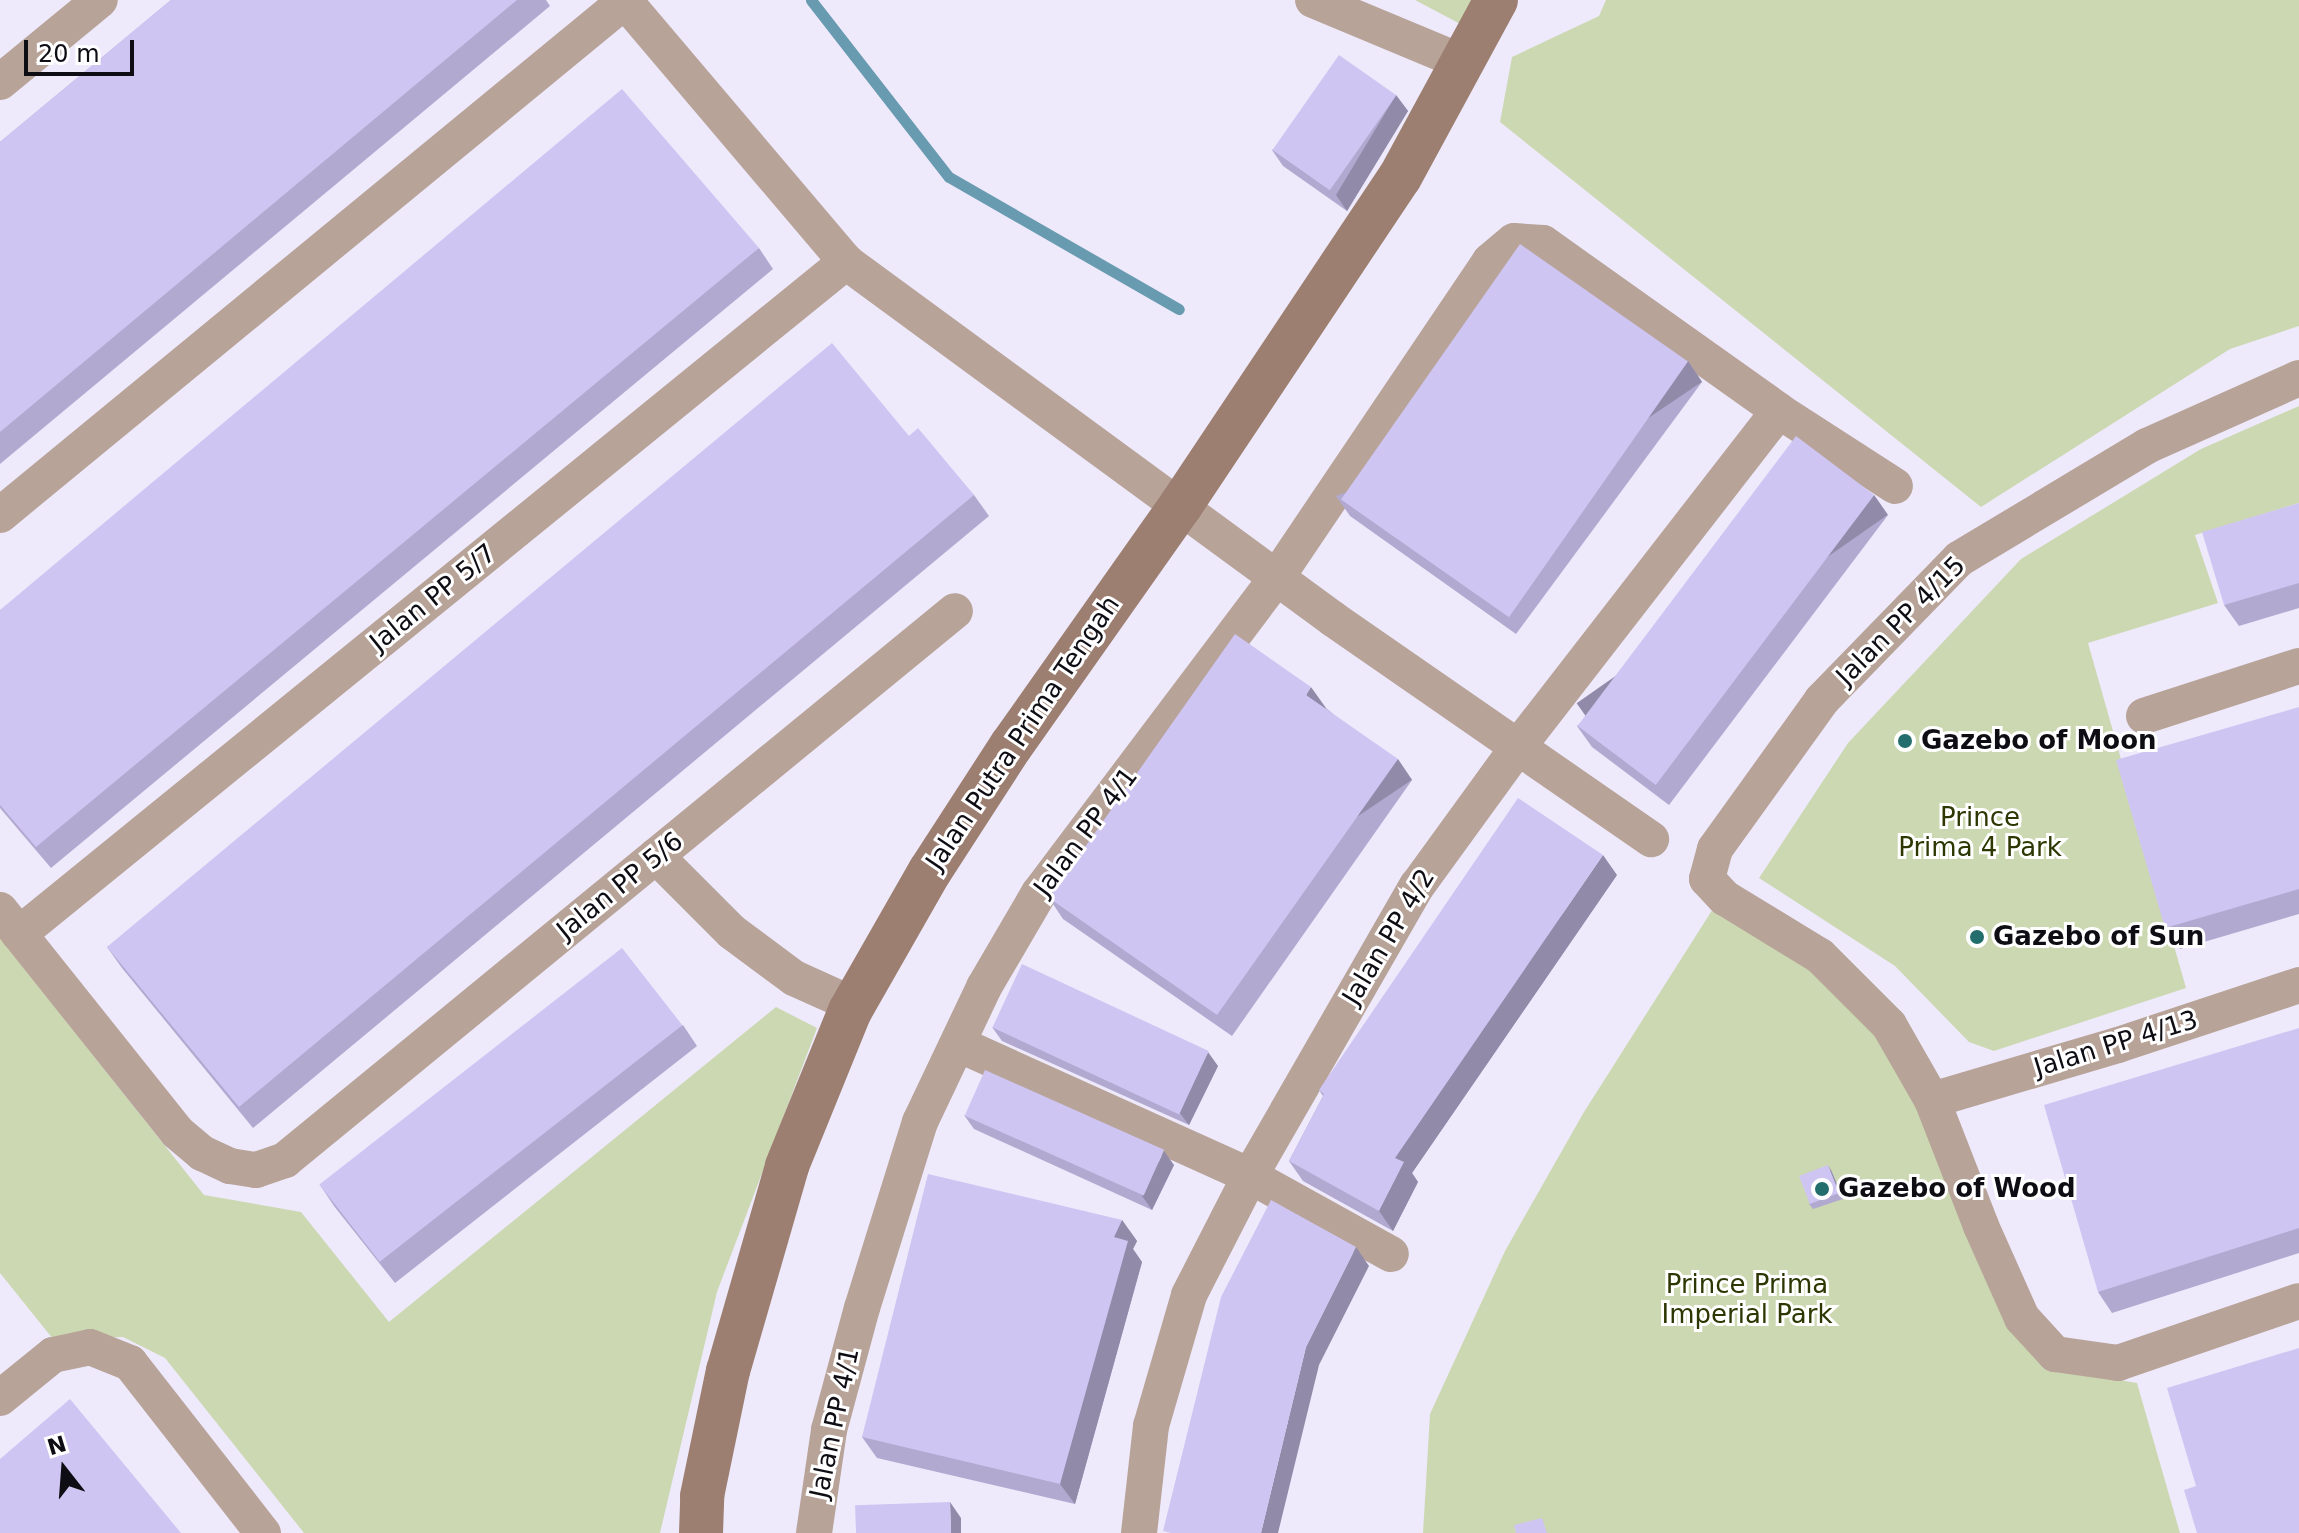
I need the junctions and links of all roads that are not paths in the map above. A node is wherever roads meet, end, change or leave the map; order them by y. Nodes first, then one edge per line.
1 (100, 0) edge
2 (624, 0) edge
3 (1313, 0) edge
4 (1496, 0) edge
5 (1368, 11) edge
6 (1462, 62) junction
7 (0, 82) edge
8 (846, 262) junction
9 (2299, 378) edge
10 (1779, 411) junction
11 (1895, 486) dead end
12 (1181, 505) junction
13 (0, 515) edge
14 (1277, 577) junction
15 (955, 611) dead end
16 (2299, 666) edge
17 (2144, 716) dead end
18 (1518, 747) junction
19 (1651, 839) dead end
20 (656, 856) junction
21 (10, 922) edge
22 (2299, 985) edge
23 (854, 1005) junction
24 (958, 1044) junction
25 (1932, 1100) junction
26 (1250, 1176) junction
27 (1391, 1254) dead end
28 (2299, 1301) edge
29 (0, 1398) edge
30 (263, 1533) edge
31 (701, 1533) edge
32 (814, 1533) edge
33 (1139, 1533) edge

1 - 7 street
2 - 8 street
2 - 13 street
3 - 5 street
4 - 6 street, Jalan Putra Prima Tengah
5 - 6 street
6 - 12 street, Jalan Putra Prima Tengah
8 - 12 street
8 - 21 street, Jalan PP 5/7
9 - 25 street, Jalan PP 4/15
10 - 11 street
10 - 14 street, Jalan PP 4/1
10 - 18 street, Jalan PP 4/2
12 - 14 street
12 - 23 street, Jalan Putra Prima Tengah
14 - 18 street
14 - 24 street, Jalan PP 4/1
15 - 20 street, Jalan PP 5/6
16 - 17 street
18 - 19 street
18 - 26 street, Jalan PP 4/2
20 - 21 street, Jalan PP 5/6
20 - 23 street
22 - 25 street, Jalan PP 4/13
23 - 31 street, Jalan Putra Prima Tengah
24 - 26 street
24 - 32 street, Jalan PP 4/1
25 - 28 street
26 - 27 street
26 - 33 street, Jalan PP 4/2
29 - 30 street

